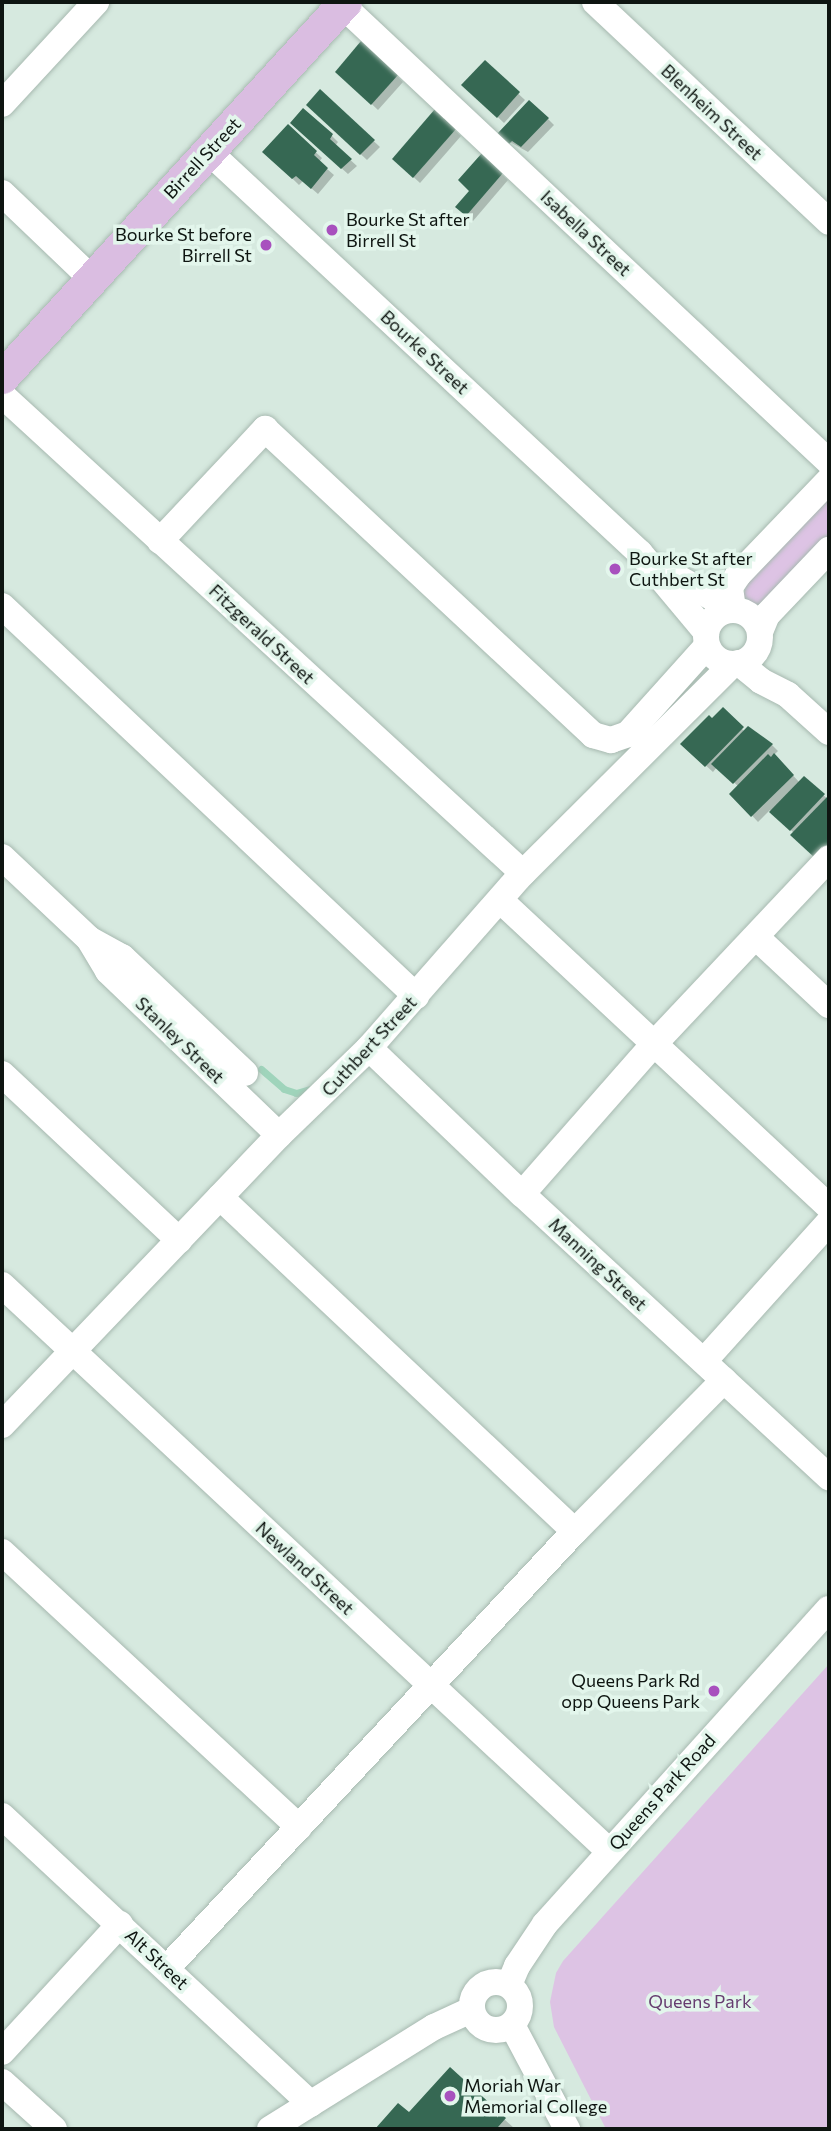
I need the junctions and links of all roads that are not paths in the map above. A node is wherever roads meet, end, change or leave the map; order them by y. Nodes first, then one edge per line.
1 (96, 2) edge
2 (595, 2) edge
3 (343, 3) edge
4 (2, 104) edge
5 (208, 151) junction
6 (2, 193) edge
7 (829, 222) edge
8 (91, 278) junction
9 (2, 377) edge
10 (2, 395) edge
11 (829, 462) edge
12 (829, 480) edge
13 (160, 541) junction
14 (829, 550) edge
15 (640, 553) junction
16 (2, 607) edge
17 (730, 610) junction
18 (707, 639) junction
19 (760, 639) junction
20 (736, 664) junction
21 (788, 695) junction
22 (829, 732) edge
23 (2, 857) edge
24 (829, 858) edge
25 (523, 873) junction
26 (500, 900) junction
27 (756, 937) junction
28 (89, 939) junction
29 (416, 996) junction
30 (829, 1005) edge
31 (654, 1044) junction
32 (369, 1048) junction
33 (246, 1073) dead end
34 (2, 1074) edge
35 (279, 1135) junction
36 (522, 1194) junction
37 (220, 1197) junction
38 (829, 1207) edge
39 (829, 1222) edge
40 (179, 1240) junction
41 (2, 1285) edge
42 (73, 1351) junction
43 (704, 1361) junction
44 (724, 1380) junction
45 (2, 1425) edge
46 (829, 1477) edge
47 (575, 1531) junction
48 (2, 1552) edge
49 (829, 1609) edge
50 (431, 1685) junction
51 (2, 1816) edge
52 (299, 1827) junction
53 (609, 1851) junction
54 (120, 1924) junction
55 (168, 1968) junction
56 (509, 1985) junction
57 (471, 2010) junction
58 (512, 2025) junction
59 (2, 2052) edge
60 (2, 2082) edge
61 (311, 2104) junction
62 (54, 2129) edge
63 (270, 2129) edge
64 (567, 2129) edge

1 - 4 street
2 - 7 street, Blenheim Street
3 - 5 main road, Birrell Street
3 - 11 street, Isabella Street
5 - 8 main road, Birrell Street
5 - 15 street, Bourke Street
6 - 8 street
8 - 9 main road, Birrell Street
10 - 13 street, Fitzgerald Street
12 - 17 street
13 - 18 street
13 - 25 street, Fitzgerald Street
14 - 19 street
15 - 17 street, Bourke Street
15 - 18 street, Bourke Street
16 - 29 street
17 - 18 street
17 - 19 street
18 - 20 street
19 - 20 street
19 - 21 street
20 - 21 street
20 - 25 street, Cuthbert Street
21 - 22 street
23 - 28 street, Stanley Street
24 - 27 street
25 - 26 street, Cuthbert Street
26 - 29 street, Cuthbert Street
26 - 31 street
27 - 30 street
27 - 31 street
28 - 33 street, Stanley Street
28 - 35 street, Stanley Street
29 - 32 street, Cuthbert Street
31 - 36 street
31 - 38 street
32 - 35 street, Cuthbert Street
32 - 36 street, Manning Street
34 - 40 street
35 - 37 street, Cuthbert Street
36 - 43 street, Manning Street
37 - 40 street, Cuthbert Street
37 - 47 street
39 - 43 street
40 - 42 street, Cuthbert Street
41 - 42 street, Newland Street
42 - 45 street, Cuthbert Street
42 - 50 street, Newland Street
43 - 44 street, Manning Street
44 - 46 street, Manning Street
44 - 47 street
47 - 50 street
48 - 52 street
49 - 53 street, Queens Park Road
50 - 52 street
50 - 53 street, Newland Street
51 - 54 street, Alt Street
52 - 55 street
53 - 56 street, Queens Park Road
54 - 55 street, Alt Street
54 - 59 street
55 - 61 street, Alt Street
56 - 57 street
56 - 58 street
57 - 58 street
57 - 61 street
58 - 64 street
60 - 62 street
61 - 63 street

